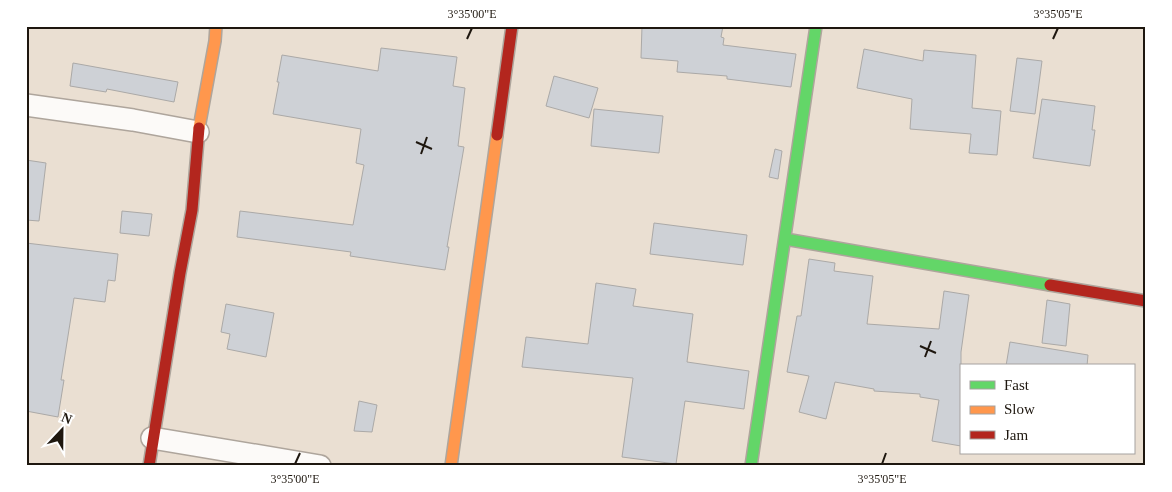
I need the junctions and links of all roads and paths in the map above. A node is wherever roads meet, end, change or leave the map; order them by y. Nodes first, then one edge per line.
1 (216, 26) edge
2 (512, 26) edge
3 (816, 26) edge
4 (26, 105) edge
5 (198, 132) junction
6 (785, 239) junction
7 (1146, 300) edge
8 (152, 438) junction
9 (148, 466) edge
10 (320, 466) edge
11 (451, 466) edge
12 (751, 466) edge

1 - 5 street
2 - 11 street
3 - 6 street
4 - 5 street
5 - 8 street
6 - 7 street
6 - 12 street
8 - 9 street
8 - 10 street

